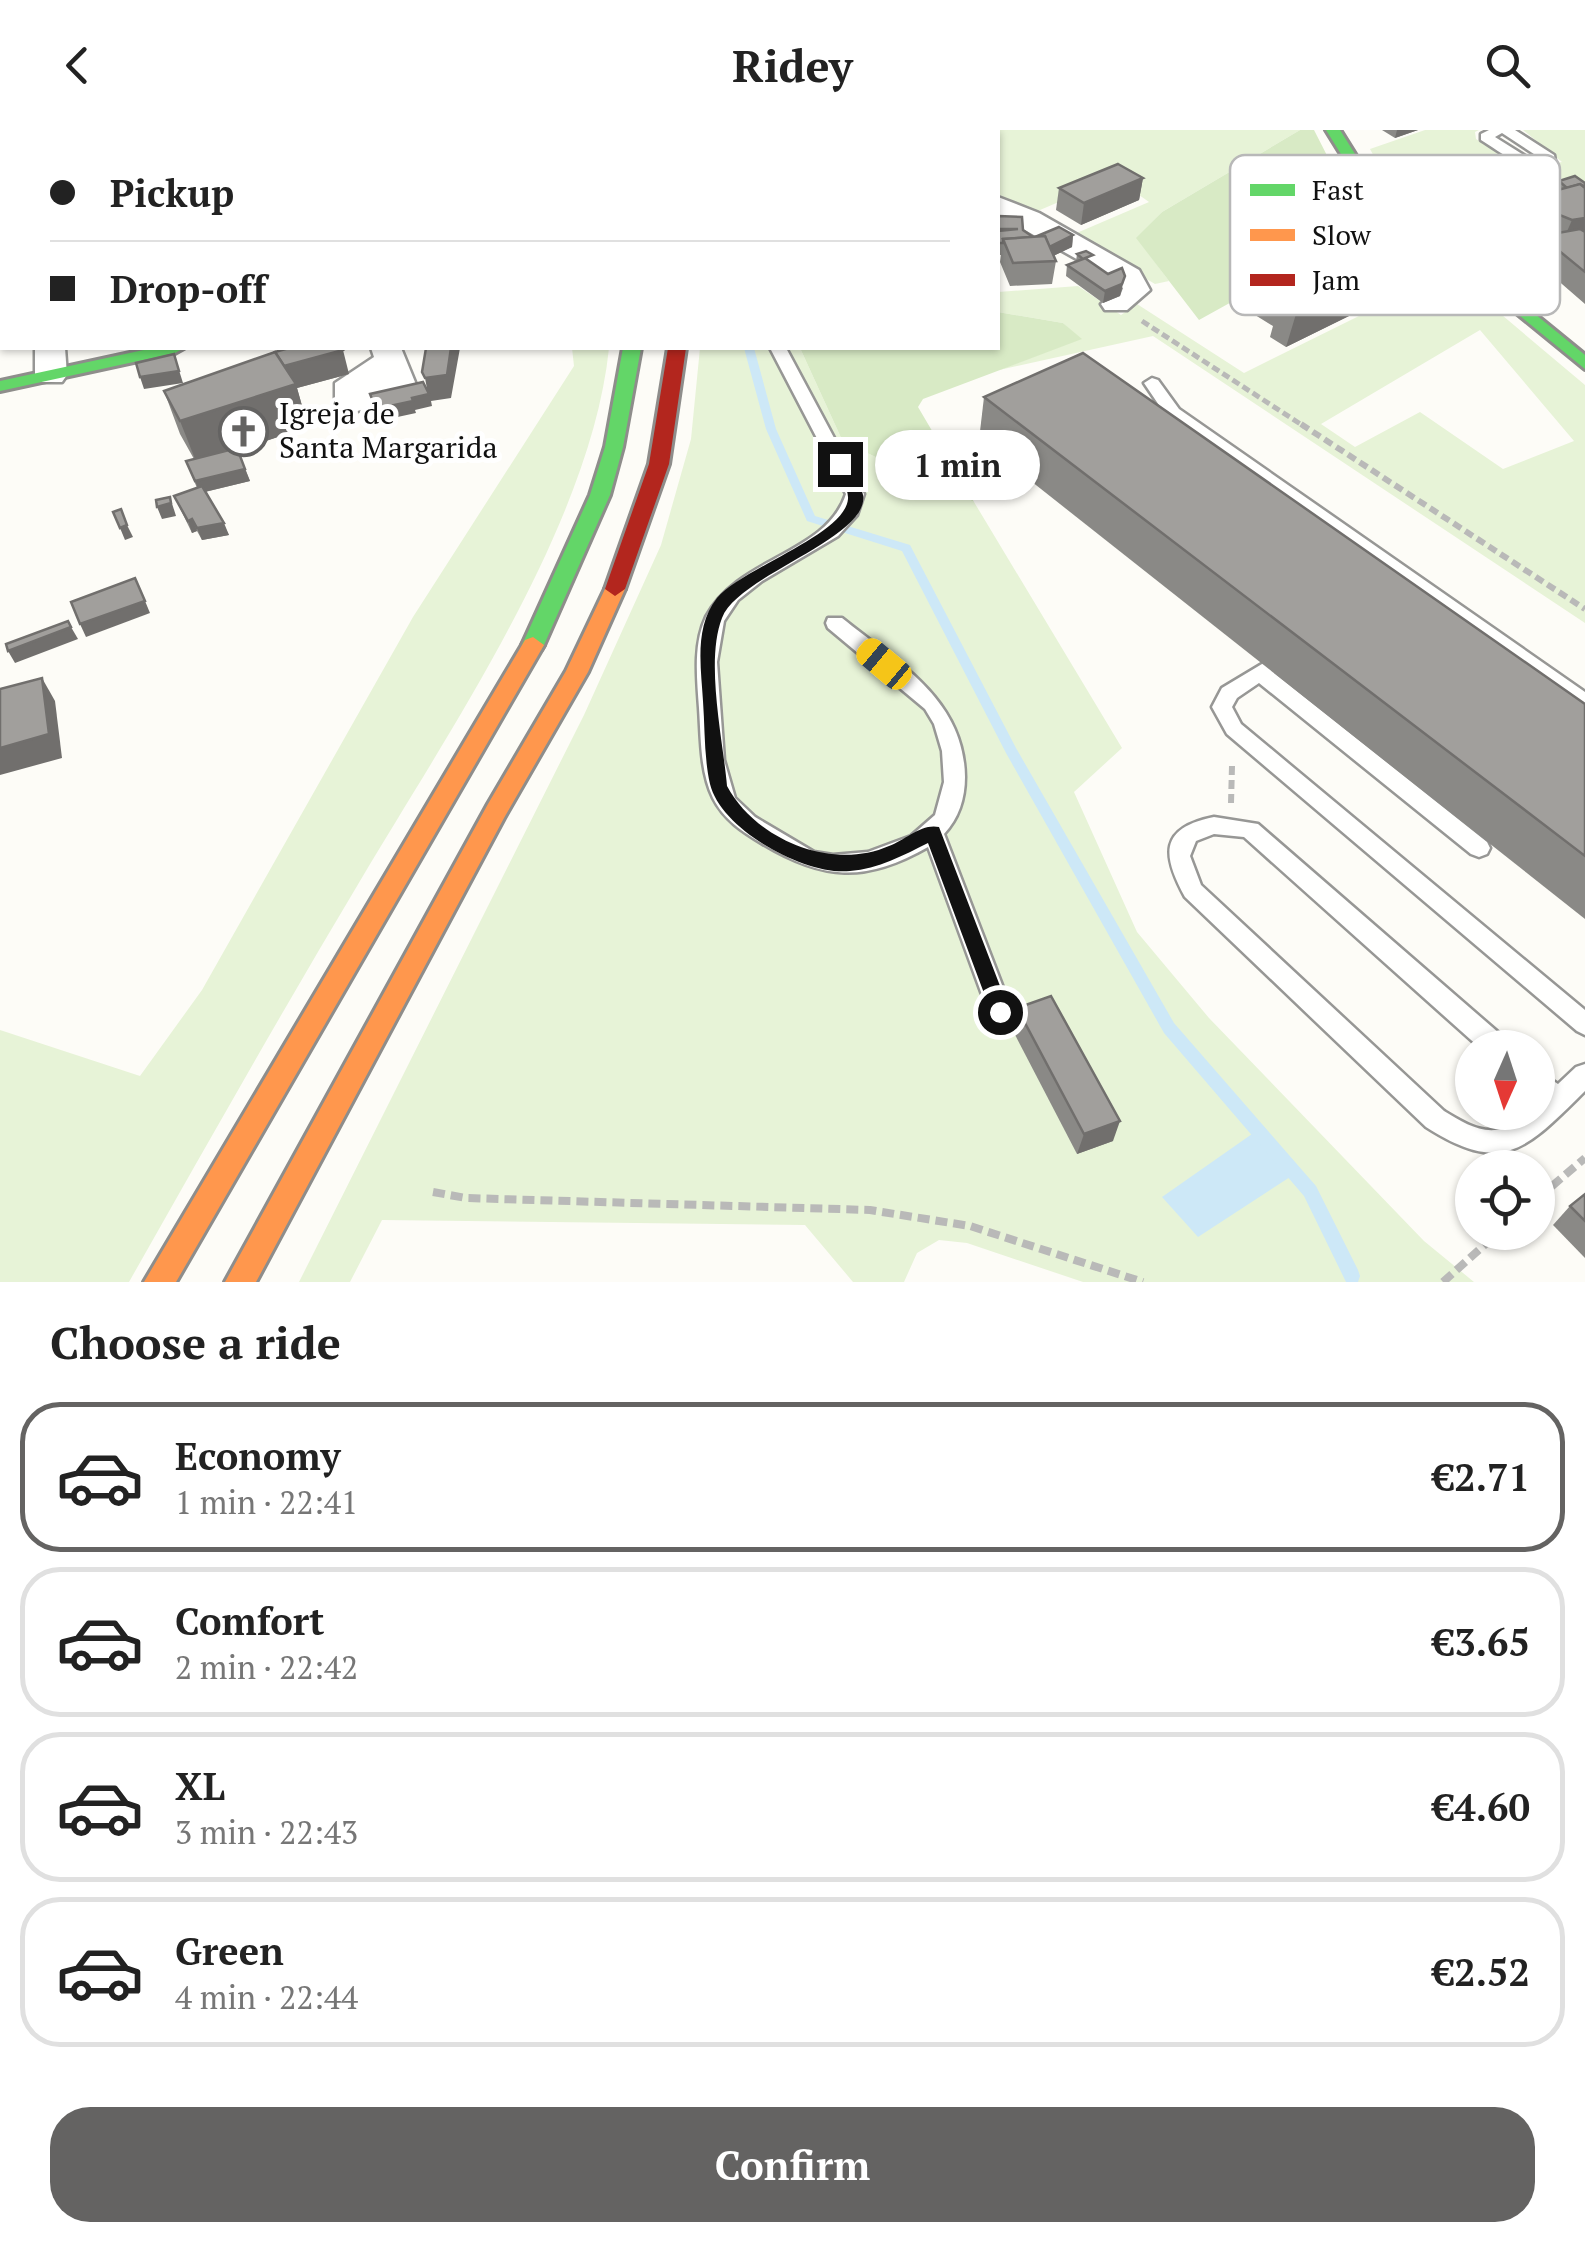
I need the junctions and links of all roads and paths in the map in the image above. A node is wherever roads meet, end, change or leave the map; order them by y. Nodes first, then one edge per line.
1 (1333, 130) edge
2 (1498, 130) edge
3 (1506, 130) edge
4 (1348, 155) edge
5 (1513, 155) edge
6 (1544, 155) edge
7 (1000, 206) edge
8 (1116, 304) joint
9 (1526, 315) edge
10 (156, 350) edge
11 (632, 350) edge
12 (678, 350) edge
13 (779, 350) edge
14 (51, 361) edge
15 (1585, 364) edge
16 (1152, 383) dead end
17 (0, 386) edge
18 (1585, 609) edge
19 (835, 624) dead end
20 (1585, 702) edge
21 (1234, 730) junction
22 (1230, 825) junction
23 (933, 832) junction
24 (1479, 848) dead end
25 (1000, 1012) dead end
26 (1585, 1024) edge
27 (1478, 1030) edge
28 (1585, 1075) edge
29 (1555, 1097) edge
30 (1558, 1100) junction
31 (1585, 1158) edge
32 (1555, 1184) edge
33 (433, 1192) dead end
34 (1478, 1250) edge
35 (159, 1282) edge
36 (240, 1282) edge
37 (1143, 1282) edge
38 (1443, 1282) edge

1 - 4 main road
2 - 5 lane
3 - 6 lane
7 - 8 street
8 - 18 path
9 - 15 main road
10 - 14 main road
11 - 35 main road
12 - 36 main road
13 - 23 lane
14 - 17 main road
16 - 20 lane
19 - 23 lane
21 - 22 path
21 - 24 lane
21 - 26 lane
22 - 27 lane
22 - 30 lane
23 - 25 lane
28 - 30 lane
29 - 30 lane
31 - 32 path
33 - 37 path
34 - 38 path

